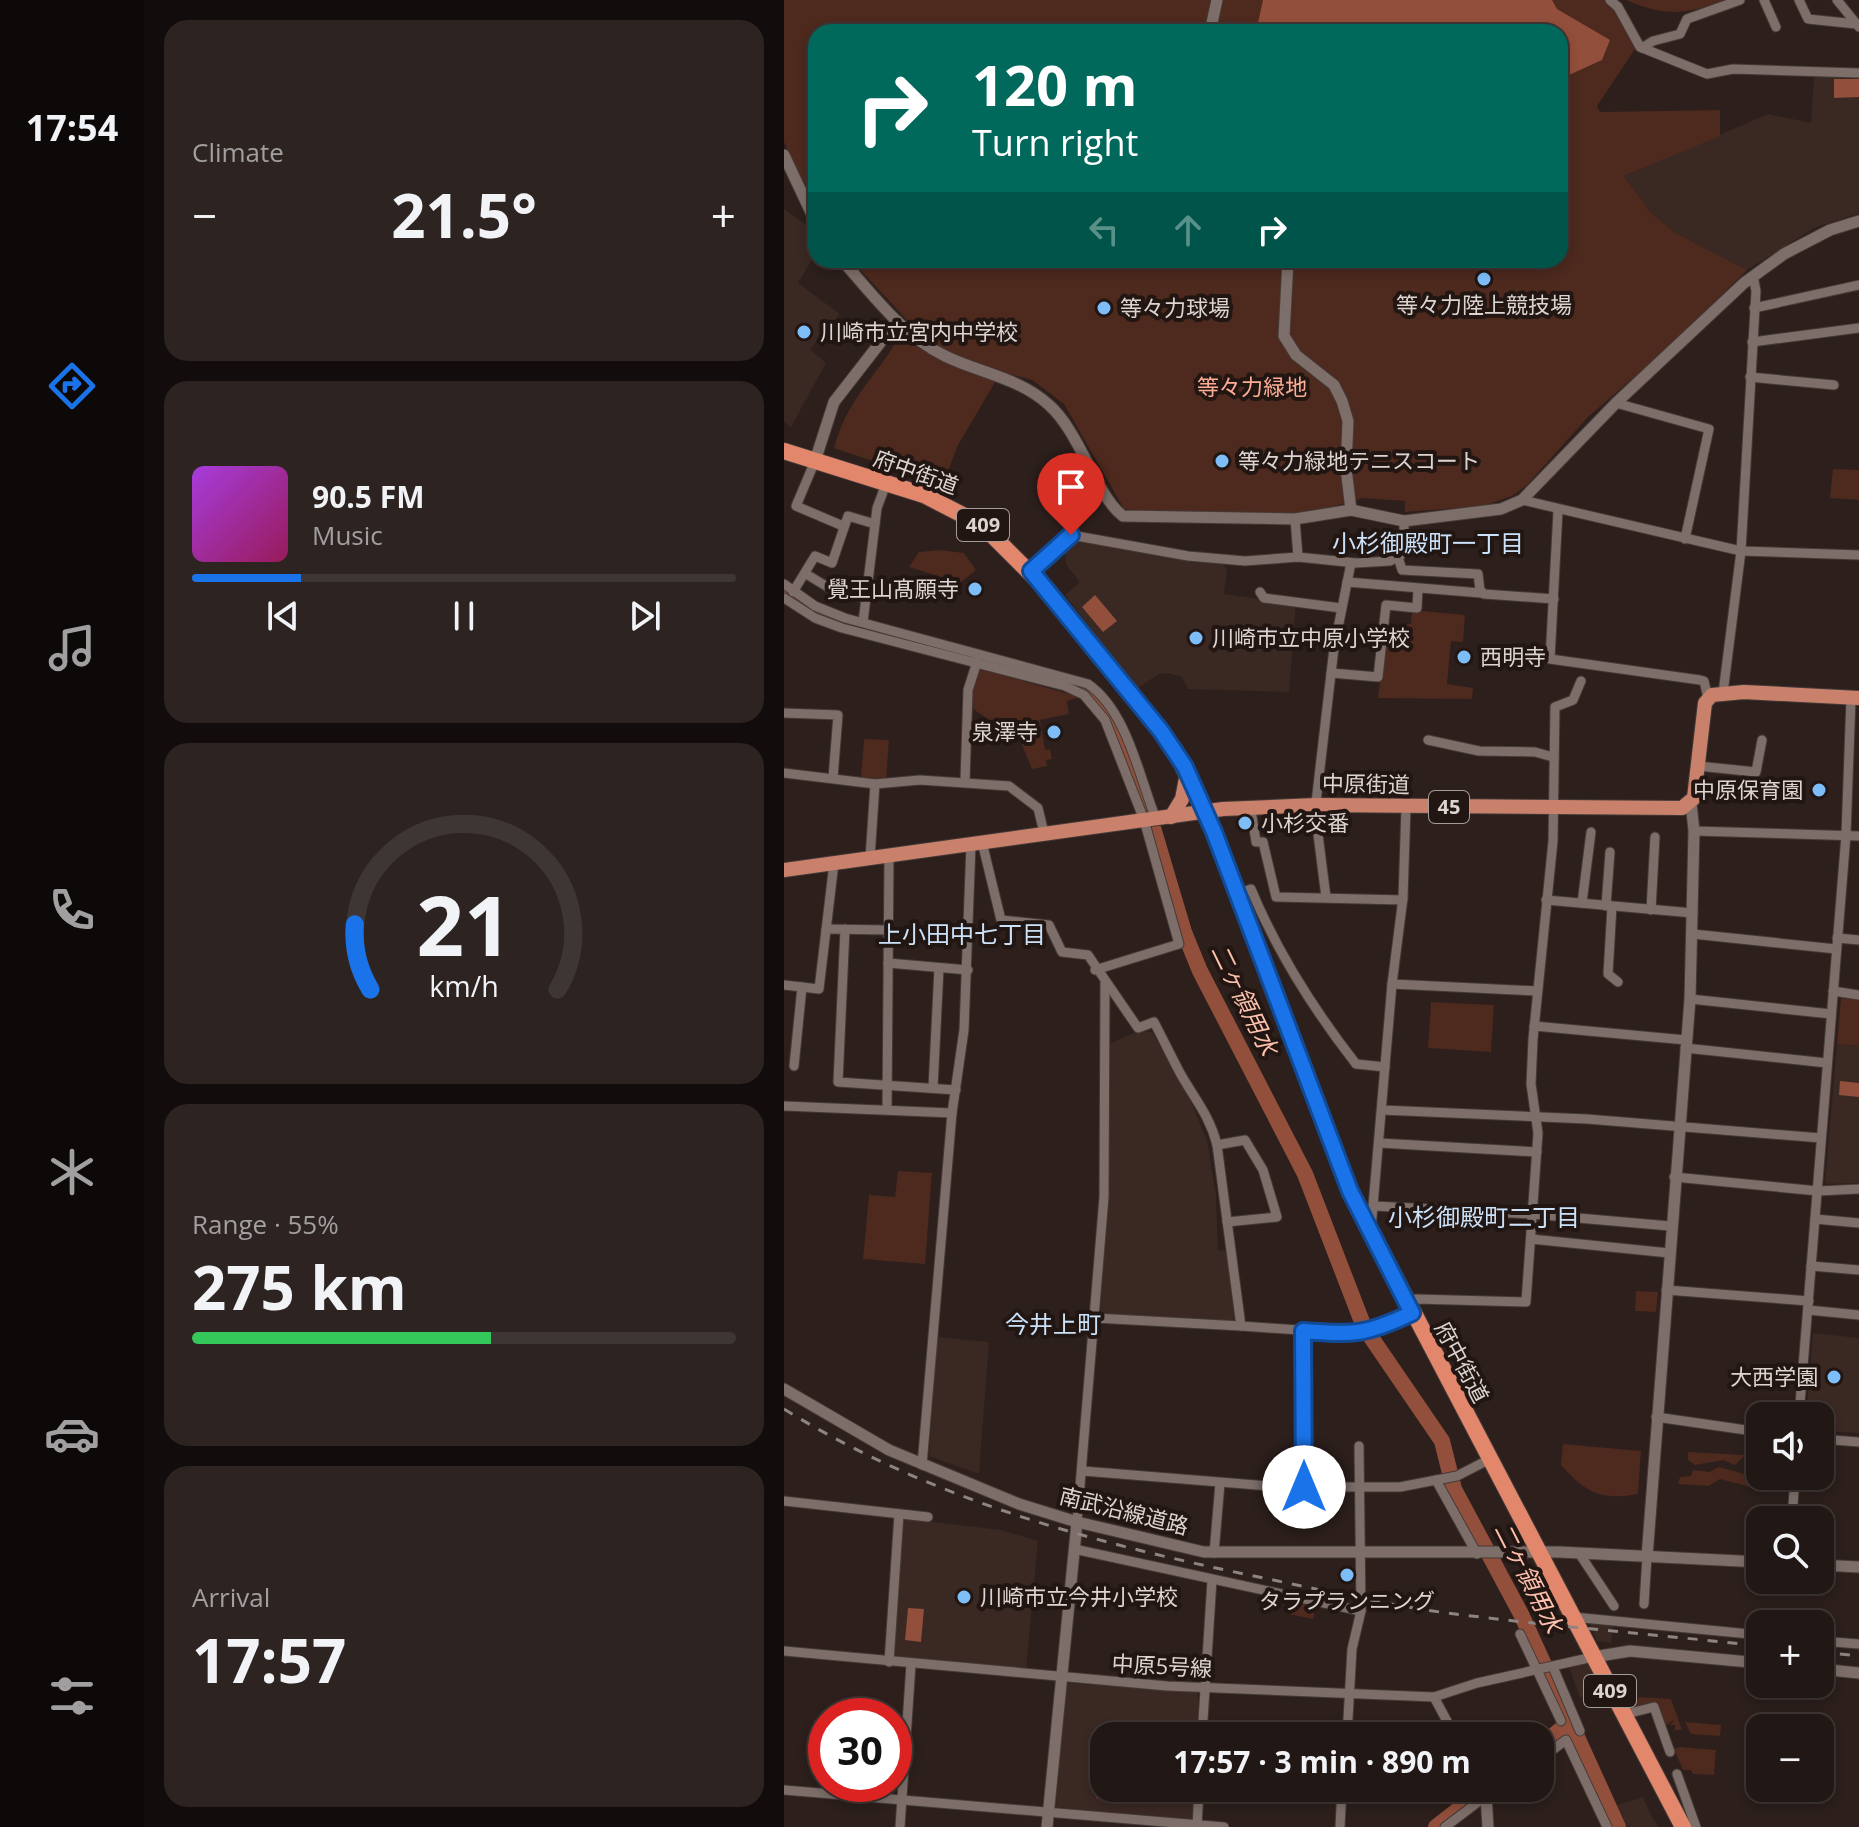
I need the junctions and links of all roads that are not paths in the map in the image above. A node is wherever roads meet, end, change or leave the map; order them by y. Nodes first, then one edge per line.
1 (1217, 0) edge
2 (1610, 0) edge
3 (1740, 0) edge
4 (1764, 0) edge
5 (1799, 0) edge
6 (1837, 0) edge
7 (1212, 24) edge
8 (1858, 26) edge
9 (1776, 27) dead end
10 (1642, 48) junction
11 (1859, 73) edge
12 (784, 155) edge
13 (808, 206) edge
14 (1859, 221) edge
15 (849, 268) edge
16 (1288, 268) edge
17 (1753, 276) junction
18 (1859, 285) edge
19 (1754, 308) junction
20 (897, 321) junction
21 (1859, 328) edge
22 (1752, 342) junction
23 (1750, 377) junction
24 (1834, 385) dead end
25 (1616, 403) junction
26 (784, 451) edge
27 (815, 461) junction
28 (886, 484) junction
29 (1522, 500) junction
30 (1351, 510) junction
31 (1558, 511) junction
32 (1295, 519) junction
33 (1404, 521) junction
34 (875, 524) junction
35 (843, 526) junction
36 (1685, 539) junction
37 (1741, 551) junction
38 (1859, 555) edge
39 (1298, 557) junction
40 (1398, 557) junction
41 (1351, 563) junction
42 (1031, 571) junction
43 (806, 574) junction
44 (1347, 582) junction
45 (784, 584) edge
46 (1418, 589) junction
47 (793, 592) junction
48 (1260, 592) dead end
49 (1481, 593) junction
50 (784, 598) edge
51 (867, 598) junction
52 (1554, 599) junction
53 (1341, 608) junction
54 (863, 622) junction
55 (980, 652) junction
56 (976, 664) junction
57 (1331, 673) junction
58 (1581, 681) dead end
59 (1723, 693) junction
60 (1708, 698) junction
61 (1855, 698) edge
62 (784, 713) edge
63 (1428, 740) dead end
64 (1762, 740) dead end
65 (1553, 757) junction
66 (1698, 766) junction
67 (1187, 772) junction
68 (784, 773) edge
69 (833, 778) junction
70 (965, 781) junction
71 (875, 784) junction
72 (1691, 803) junction
73 (1316, 805) junction
74 (1406, 807) junction
75 (1553, 809) junction
76 (1251, 810) junction
77 (1205, 812) junction
78 (1157, 819) junction
79 (1694, 831) junction
80 (1591, 832) dead end
81 (1044, 833) junction
82 (1846, 835) junction
83 (1859, 836) edge
84 (1655, 837) dead end
85 (976, 843) junction
86 (1610, 852) dead end
87 (889, 855) junction
88 (870, 858) junction
89 (834, 863) junction
90 (784, 870) edge
91 (1238, 894) junction
92 (1326, 897) junction
93 (1403, 900) junction
94 (1546, 900) junction
95 (1582, 903) junction
96 (1609, 906) junction
97 (1651, 910) junction
98 (1693, 913) junction
99 (826, 929) junction
100 (845, 929) junction
101 (888, 930) junction
102 (1693, 934) junction
103 (1837, 938) junction
104 (1859, 940) edge
105 (1836, 949) junction
106 (888, 963) junction
107 (939, 968) junction
108 (968, 970) junction
109 (1095, 970) junction
110 (1618, 982) dead end
111 (1105, 983) junction
112 (1392, 984) junction
113 (784, 985) edge
114 (802, 987) junction
115 (1537, 991) junction
116 (1833, 991) junction
117 (1859, 995) edge
118 (1690, 999) junction
119 (1831, 1014) junction
120 (1534, 1026) junction
121 (1686, 1044) junction
122 (1827, 1063) junction
123 (794, 1066) dead end
124 (1385, 1067) junction
125 (887, 1085) junction
126 (933, 1088) junction
127 (956, 1090) junction
128 (784, 1106) edge
129 (887, 1109) junction
130 (1382, 1110) junction
131 (952, 1113) junction
132 (1535, 1118) junction
133 (1678, 1125) junction
134 (1821, 1138) junction
135 (1379, 1143) junction
136 (1217, 1145) junction
137 (1537, 1152) junction
138 (1674, 1177) junction
139 (1859, 1189) edge
140 (1818, 1191) junction
141 (1374, 1206) junction
142 (1532, 1214) junction
143 (1815, 1219) junction
144 (1227, 1222) junction
145 (1859, 1223) edge
146 (1670, 1226) junction
147 (1369, 1230) junction
148 (1531, 1239) junction
149 (1669, 1253) junction
150 (1811, 1266) junction
151 (1859, 1270) edge
152 (1666, 1290) junction
153 (1808, 1306) junction
154 (1409, 1308) junction
155 (1859, 1315) edge
156 (1095, 1318) junction
157 (1241, 1326) junction
158 (1303, 1331) junction
159 (784, 1389) edge
160 (1800, 1402) edge
161 (1656, 1417) junction
162 (1746, 1430) edge
163 (1834, 1440) edge
164 (1859, 1442) edge
165 (1359, 1446) dead end
166 (1488, 1460) junction
167 (922, 1465) junction
168 (1083, 1471) junction
169 (1436, 1480) junction
170 (1220, 1483) junction
171 (1304, 1487) junction
172 (1360, 1487) junction
173 (784, 1501) edge
174 (899, 1514) junction
175 (928, 1517) dead end
176 (1077, 1522) junction
177 (1074, 1549) junction
178 (1214, 1553) junction
179 (1539, 1553) junction
180 (1579, 1553) junction
181 (1359, 1554) junction
182 (1479, 1554) junction
183 (1647, 1557) junction
184 (1746, 1561) edge
185 (1834, 1566) edge
186 (1859, 1567) edge
187 (1212, 1580) junction
188 (1644, 1604) dead end
189 (1614, 1606) dead end
190 (1361, 1611) junction
191 (1573, 1617) junction
192 (1520, 1634) dead end
193 (1746, 1634) edge
194 (1834, 1642) edge
195 (1859, 1644) edge
196 (784, 1651) edge
197 (1593, 1657) junction
198 (889, 1662) junction
199 (1746, 1662) edge
200 (911, 1664) junction
201 (1553, 1667) junction
202 (1535, 1670) junction
203 (1834, 1670) edge
204 (1859, 1673) edge
205 (1060, 1677) junction
206 (1204, 1688) junction
207 (1348, 1695) junction
208 (1434, 1697) junction
209 (909, 1698) edge
210 (1622, 1715) junction
211 (1561, 1721) dead end
212 (1203, 1722) edge
213 (1347, 1722) edge
214 (1447, 1722) edge
215 (1580, 1731) dead end
216 (1554, 1749) edge
217 (1670, 1752) dead end
218 (1677, 1774) dead end
219 (784, 1790) edge
220 (808, 1792) edge
221 (912, 1801) edge
222 (902, 1802) edge
223 (1199, 1802) edge
224 (1341, 1802) edge
225 (1475, 1802) edge
226 (1486, 1802) edge
227 (1048, 1812) junction
228 (1198, 1826) edge
229 (900, 1827) edge
230 (1047, 1827) edge
231 (1224, 1827) edge
232 (1340, 1827) edge
233 (1445, 1827) edge
234 (1488, 1827) edge
235 (1607, 1827) edge
236 (1683, 1827) edge
237 (1696, 1827) edge

1 - 7 street
2 - 10 street
3 - 10 street
4 - 9 street
5 - 8 street
6 - 8 street
10 - 11 street
12 - 13 street
14 - 17 street
15 - 20 street
16 - 30 street
17 - 19 street
17 - 25 street
18 - 19 street
19 - 22 street
20 - 27 street
20 - 32 street
21 - 22 street
22 - 23 street
23 - 24 street
23 - 37 street
25 - 29 street
25 - 36 street
26 - 27 highway, 府中街道 / 409
27 - 28 highway, 府中街道 / 409
27 - 35 street
28 - 34 street
28 - 42 highway, 府中街道 / 409
29 - 31 street
29 - 33 street
30 - 32 street
30 - 33 street
31 - 36 street
31 - 52 street
32 - 39 street
33 - 40 street
34 - 35 street
34 - 51 street
35 - 43 street
36 - 37 street
37 - 38 street
37 - 59 street
39 - 41 street
39 - 42 street
40 - 41 street
40 - 49 street
41 - 44 street
42 - 67 highway, 府中街道 / 409
43 - 47 street
43 - 51 street
44 - 46 street
44 - 53 street
45 - 47 street
46 - 49 street
46 - 57 street
47 - 54 street
48 - 53 street
49 - 52 street
50 - 56 street
51 - 54 street
52 - 60 street
53 - 57 street
54 - 55 street
55 - 56 street
55 - 78 street
56 - 70 street
56 - 78 street
57 - 73 street
58 - 65 street
59 - 60 main road
59 - 61 main road
60 - 66 main road
61 - 82 street
62 - 69 street
63 - 65 street
64 - 66 street
65 - 75 street
66 - 72 main road
67 - 77 highway, 府中街道 / 409
67 - 78 main road
68 - 69 street
69 - 71 street
70 - 71 street
70 - 81 street
71 - 88 street
72 - 75 main road, 中原街道 / 45
72 - 79 street
73 - 74 main road, 中原街道 / 45
73 - 76 main road, 中原街道 / 45
73 - 92 street
74 - 75 main road, 中原街道 / 45
74 - 93 street
75 - 94 street
76 - 77 main road, 中原街道 / 45
76 - 92 street
77 - 78 main road, 中原街道 / 45
77 - 91 highway, 府中街道 / 409
78 - 81 main road, 中原街道 / 45
78 - 109 street
79 - 82 street
79 - 98 street
80 - 95 street
81 - 85 main road, 中原街道 / 45
82 - 83 street
82 - 103 street
84 - 97 street
85 - 87 main road, 中原街道 / 45
85 - 108 street
85 - 109 street
86 - 96 street
87 - 88 main road, 中原街道 / 45
87 - 101 street
88 - 89 main road, 中原街道 / 45
89 - 90 main road, 中原街道 / 45
89 - 99 street
91 - 124 street
91 - 147 highway, 府中街道 / 409
92 - 93 street
93 - 112 street
94 - 95 street
94 - 115 street
95 - 96 street
96 - 97 street
96 - 110 street
97 - 98 street
98 - 102 street
99 - 100 street
99 - 114 street
100 - 101 street
100 - 125 street
101 - 106 street
102 - 105 street
102 - 118 street
103 - 104 street
103 - 105 street
105 - 116 street
106 - 107 street
106 - 125 street
107 - 108 street
107 - 126 street
108 - 127 street
109 - 111 street
111 - 136 street
111 - 156 street
112 - 115 street
112 - 124 street
113 - 114 street
114 - 123 street
115 - 120 street
116 - 117 street
116 - 119 street
118 - 119 street
118 - 121 street
119 - 122 street
120 - 121 street
120 - 132 street
121 - 122 street
121 - 133 street
122 - 134 street
124 - 130 street
125 - 126 street
125 - 129 street
126 - 127 street
127 - 131 street
128 - 129 street
129 - 131 street
130 - 132 street
130 - 135 street
131 - 167 street
132 - 133 street
132 - 137 street
133 - 134 street
133 - 138 street
134 - 140 street
135 - 137 street
135 - 141 street
136 - 144 street
136 - 144 street
137 - 142 street
138 - 140 street
138 - 146 street
139 - 140 street
140 - 143 street
141 - 142 street
141 - 147 street
142 - 146 street
142 - 148 street
143 - 145 street
143 - 150 street
144 - 157 street
146 - 149 street
147 - 154 highway, 府中街道 / 409
148 - 149 street
148 - 154 street
149 - 152 street
150 - 151 street
150 - 153 street
152 - 153 street
152 - 161 street
153 - 155 street
153 - 160 street
154 - 158 street
154 - 166 highway, 府中街道 / 409
156 - 157 street
156 - 168 street
157 - 158 street
158 - 171 street
159 - 167 street, 南武沿線道路
161 - 162 street
161 - 183 street
163 - 164 street
165 - 172 street
166 - 169 street
166 - 179 highway, 府中街道 / 409
167 - 176 street, 南武沿線道路
168 - 170 street
168 - 176 street
169 - 172 street
169 - 182 street
170 - 171 street
170 - 178 street
171 - 172 street
172 - 181 street
173 - 174 street
174 - 175 street
174 - 198 street
176 - 177 street
176 - 178 street, 南武沿線道路
177 - 187 street
177 - 205 street
178 - 181 street, 南武沿線道路
179 - 180 street
179 - 182 street, 南武沿線道路
179 - 191 highway, 府中街道 / 409
180 - 183 street
180 - 189 street
181 - 182 street, 南武沿線道路
181 - 190 street
183 - 184 street
183 - 188 street
185 - 186 street
187 - 190 street
187 - 206 street
190 - 207 street
191 - 193 street
191 - 197 highway, 府中街道 / 409
192 - 202 street
194 - 195 street
196 - 198 street, 中原5号線
197 - 199 street
197 - 201 street, 中原5号線
197 - 210 highway, 府中街道 / 409
198 - 200 street, 中原5号線
200 - 205 street, 中原5号線
200 - 209 street
201 - 202 street, 中原5号線
201 - 215 street
202 - 208 street, 中原5号線
202 - 211 street
203 - 204 street
205 - 206 street, 中原5号線
205 - 227 street
206 - 207 street, 中原5号線
206 - 212 street
207 - 208 street, 中原5号線
207 - 213 street
208 - 214 street
210 - 217 street
210 - 236 highway, 府中街道 / 409
216 - 235 street
218 - 237 street
219 - 220 street
221 - 227 street
222 - 229 street
223 - 228 street
224 - 232 street
225 - 233 street
226 - 234 street
227 - 228 street
227 - 230 street
228 - 231 street

